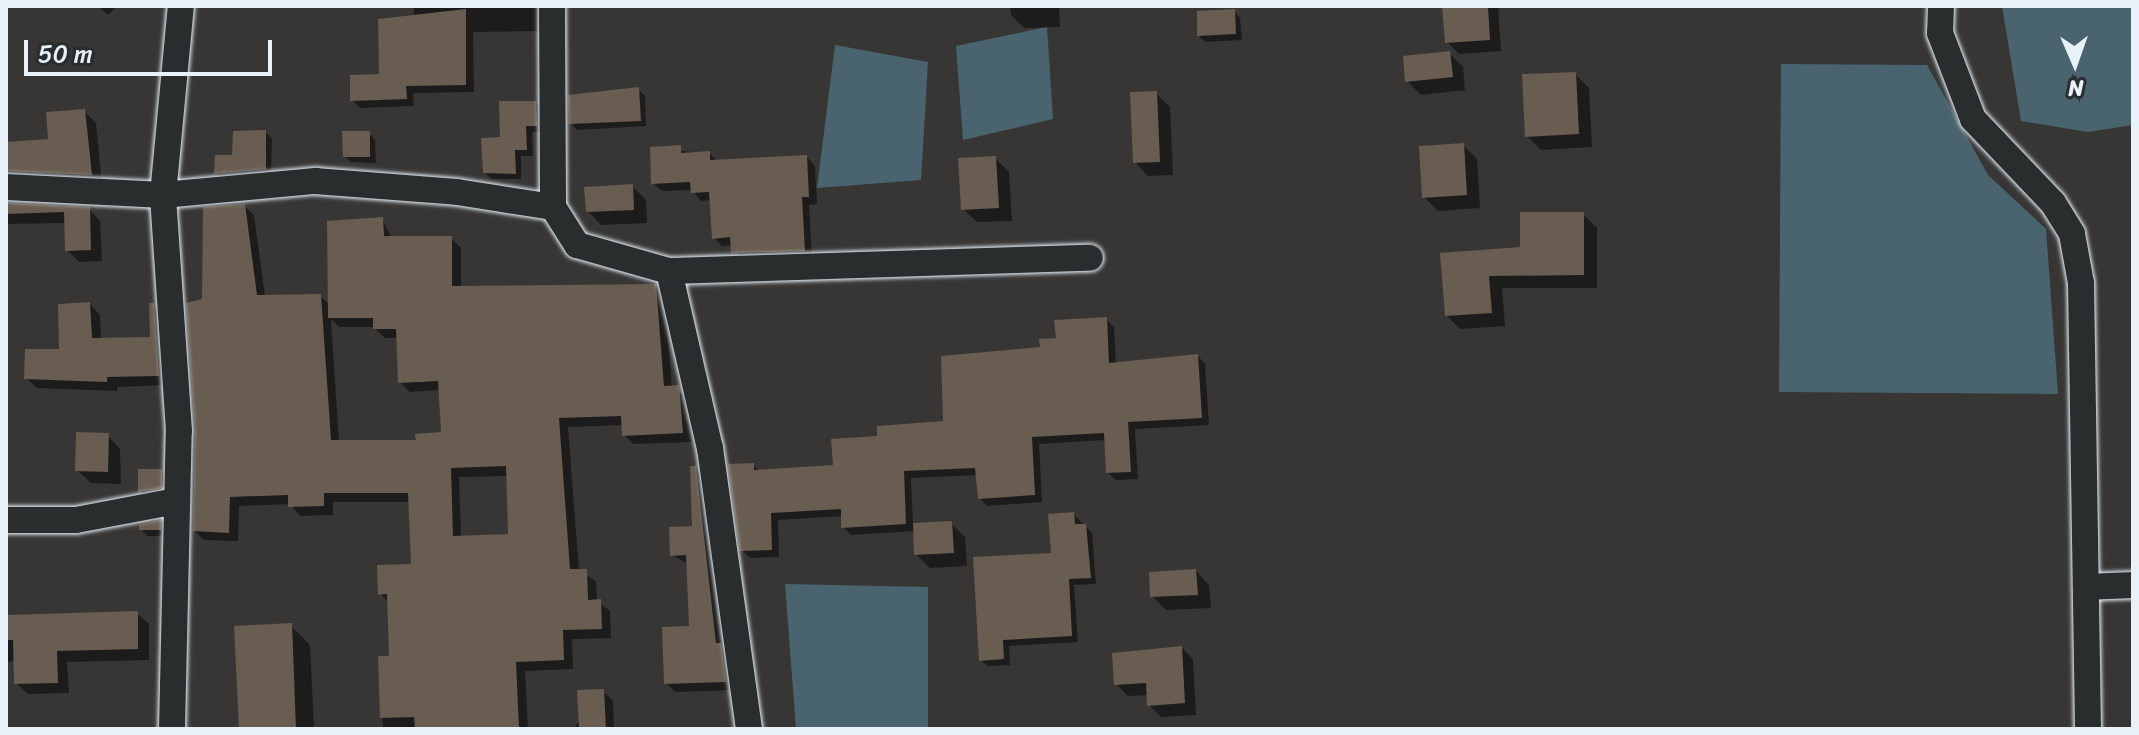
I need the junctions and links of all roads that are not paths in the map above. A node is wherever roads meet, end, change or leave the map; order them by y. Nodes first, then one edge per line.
1 (181, 6) edge
2 (552, 6) edge
3 (1941, 6) edge
4 (6, 187) edge
5 (163, 195) junction
6 (553, 207) junction
7 (1090, 258) dead end
8 (669, 271) junction
9 (177, 501) junction
10 (6, 520) edge
11 (2133, 585) edge
12 (2086, 587) junction
13 (172, 729) edge
14 (749, 729) edge
15 (2088, 729) edge

1 - 5 street
2 - 6 street
3 - 12 street
4 - 5 street
5 - 6 street
5 - 9 street
6 - 8 street
7 - 8 street
8 - 14 street
9 - 10 street
9 - 13 street
11 - 12 street
12 - 15 street

